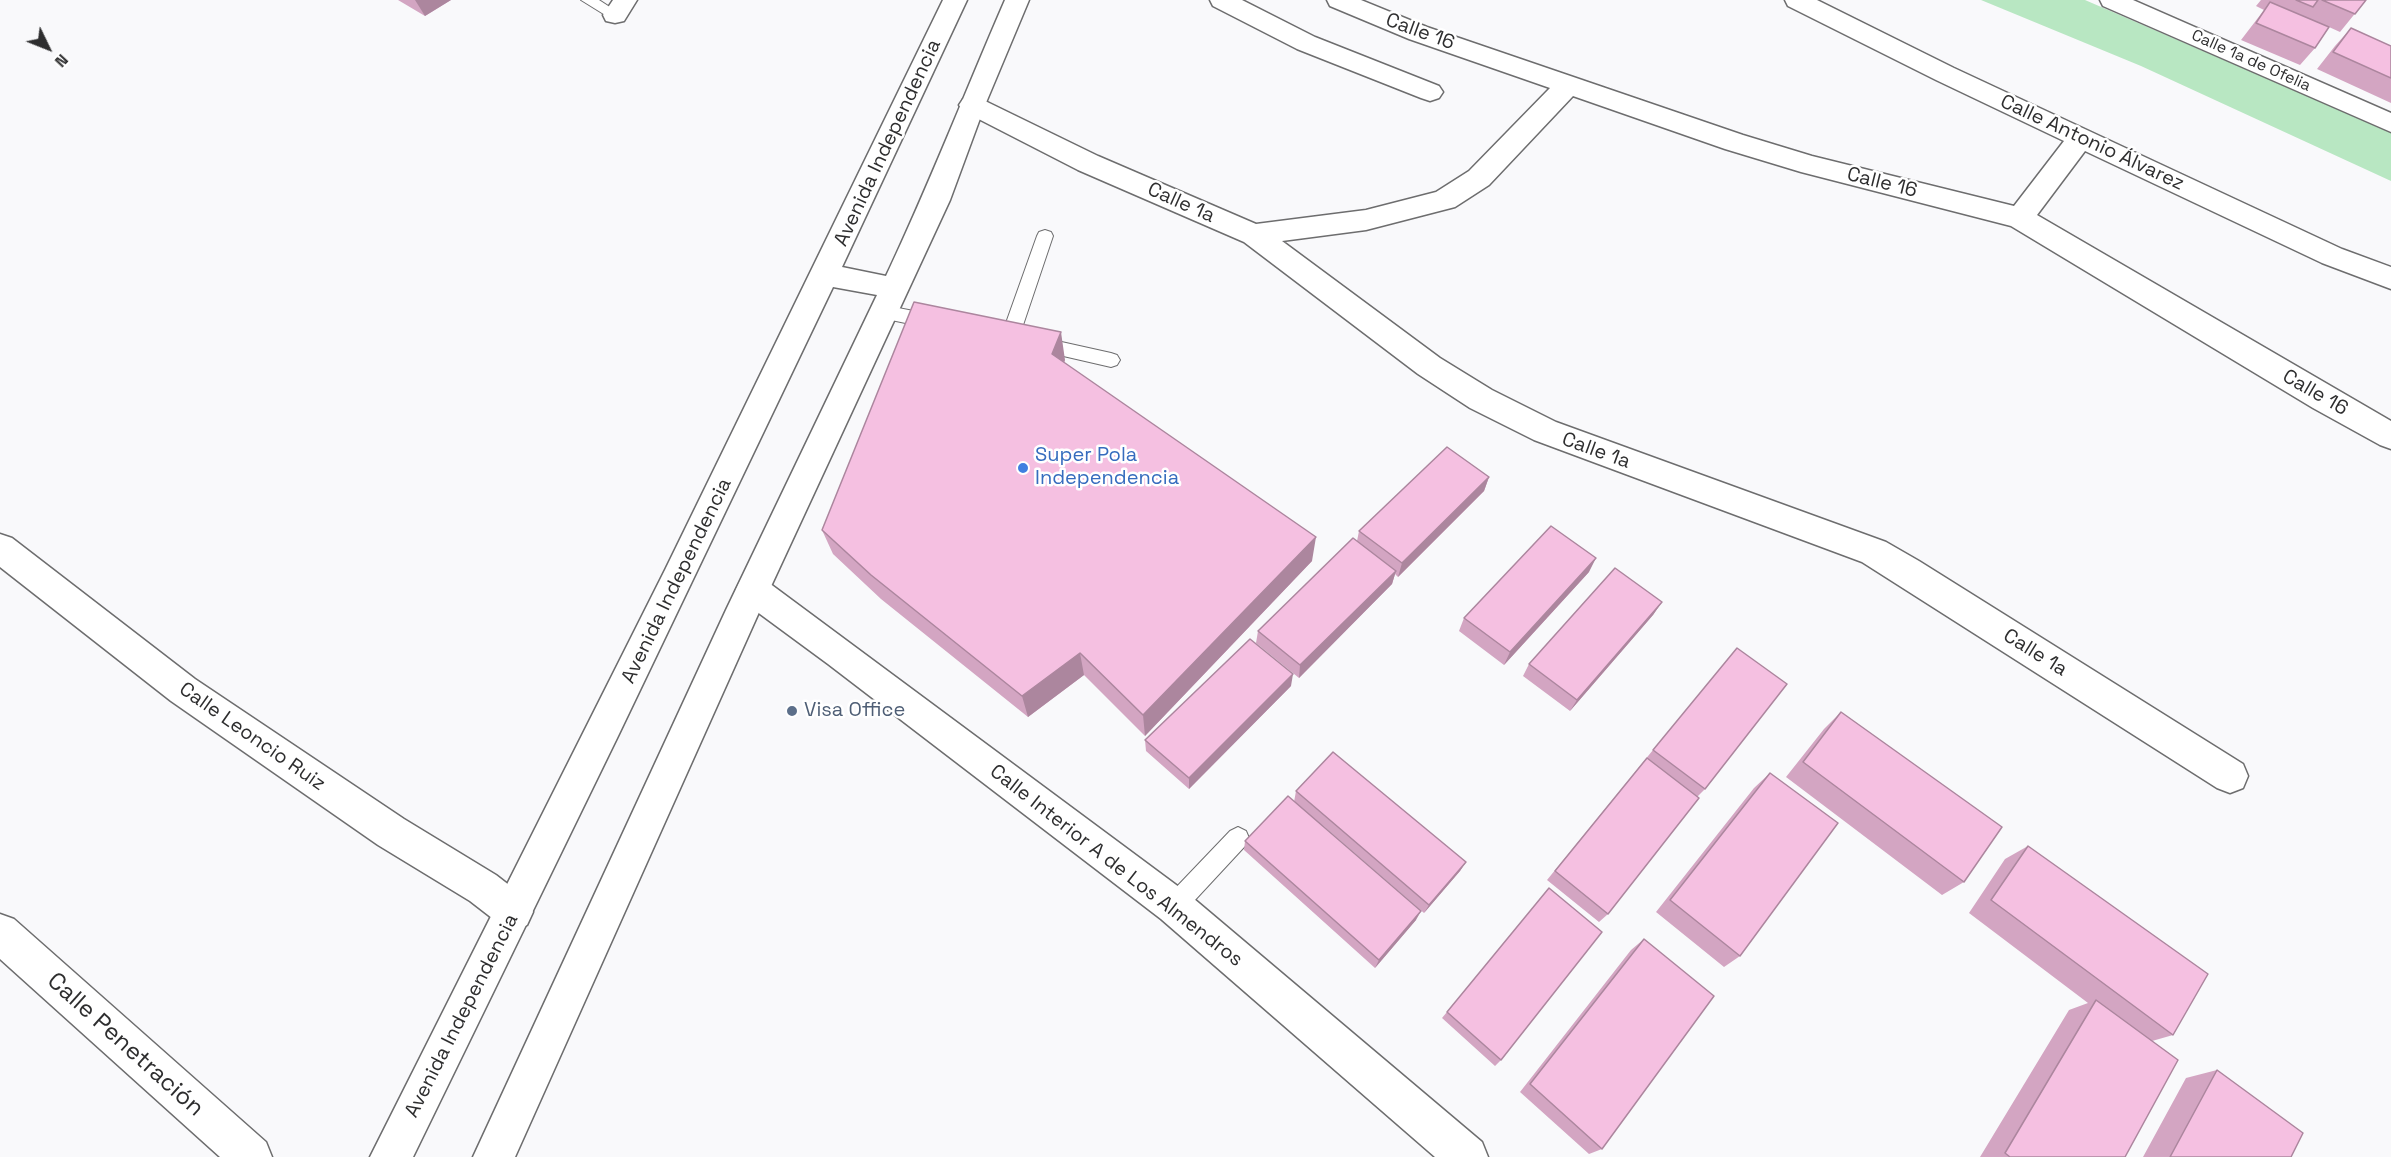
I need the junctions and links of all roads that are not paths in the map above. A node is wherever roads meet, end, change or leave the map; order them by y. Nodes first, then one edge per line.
1 (588, 0) edge
2 (955, 0) edge
3 (1017, 0) edge
4 (1222, 0) edge
5 (1339, 0) edge
6 (1797, 0) edge
7 (2112, 0) edge
8 (620, 8) edge
9 (1569, 84) junction
10 (1430, 92) dead end
11 (972, 105) junction
12 (2391, 123) edge
13 (2081, 138) junction
14 (2020, 218) junction
15 (1254, 235) junction
16 (1045, 236) dead end
17 (825, 275) junction
18 (2391, 278) edge
19 (889, 300) junction
20 (956, 327) edge
21 (988, 333) edge
22 (1010, 337) junction
23 (1111, 360) dead end
24 (2391, 435) edge
25 (0, 548) edge
26 (753, 590) junction
27 (2230, 776) dead end
28 (1238, 838) dead end
29 (1174, 906) junction
30 (514, 912) junction
31 (0, 933) edge
32 (503, 1152) edge
33 (251, 1157) edge
34 (391, 1157) edge
35 (1467, 1157) edge

1 - 8 lane
2 - 17 street, Avenida Independencia
3 - 11 street
4 - 10 street
5 - 9 street, Calle 16
6 - 13 street, Calle Antonio Álvarez
7 - 12 street, Calle 1a de Ofelia
9 - 14 street, Calle 16
9 - 15 street
11 - 15 street, Calle 1a
11 - 19 street
13 - 14 street
13 - 18 street, Calle Antonio Álvarez
14 - 24 street, Calle 16
15 - 27 street, Calle 1a
16 - 22 lane
17 - 19 street
17 - 30 street, Avenida Independencia
19 - 20 lane
19 - 26 street
21 - 22 lane
22 - 23 lane
25 - 30 street, Calle Leoncio Ruiz
26 - 29 street, Calle Interior A de Los Almendros
26 - 32 street
28 - 29 lane
29 - 35 street, Calle Interior A de Los Almendros
30 - 34 street, Avenida Independencia
31 - 33 street, Calle Penetración

